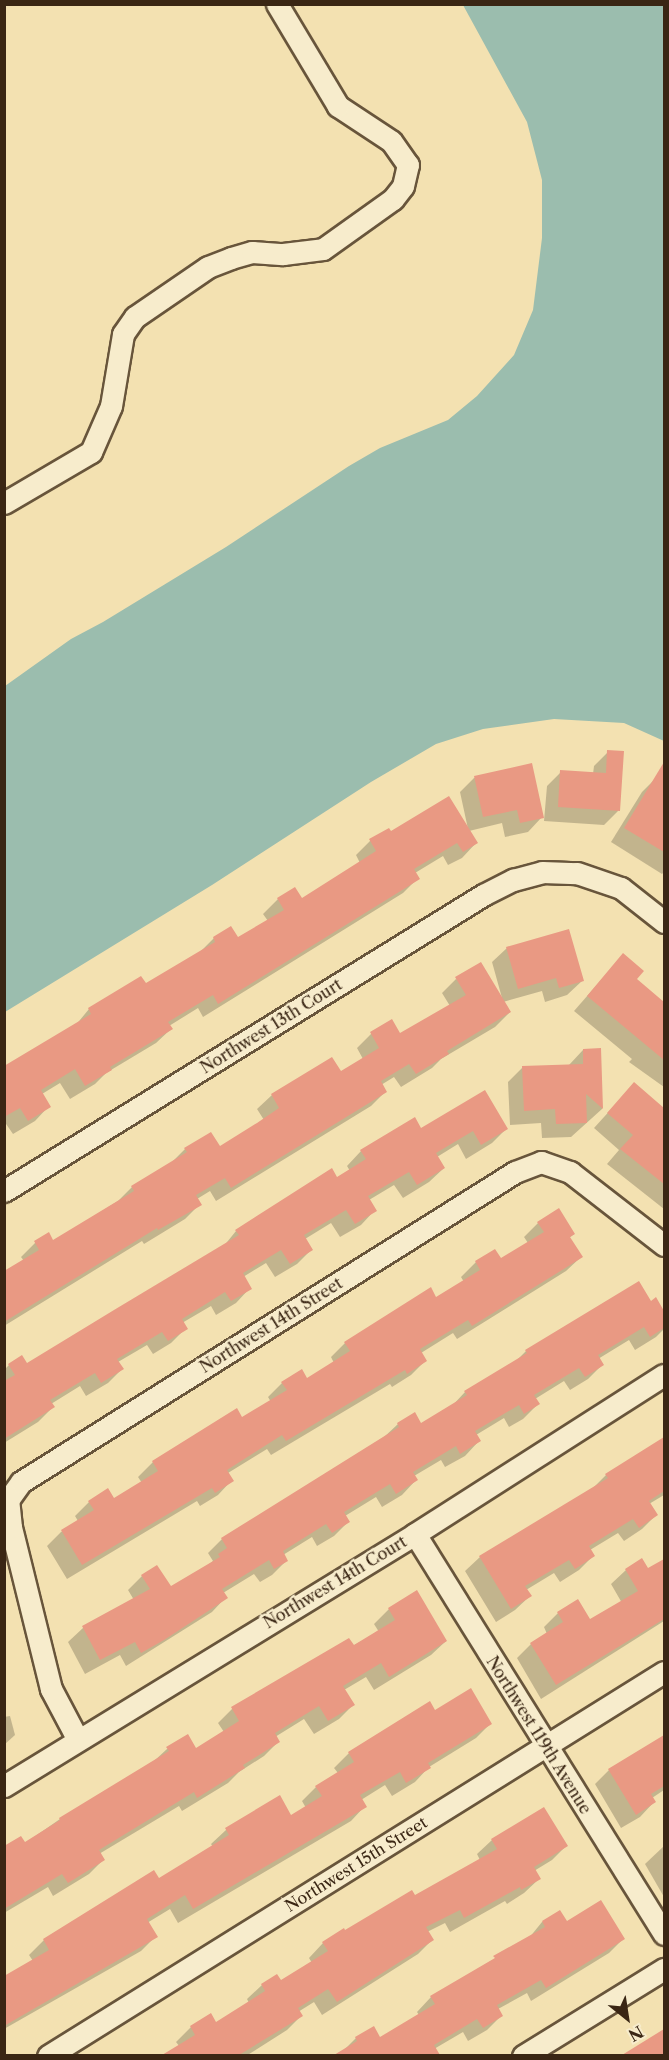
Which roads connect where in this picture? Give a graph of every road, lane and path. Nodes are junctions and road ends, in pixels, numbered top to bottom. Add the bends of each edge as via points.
1 (277, 4) edge
2 (4, 503) edge
3 (664, 922) edge
4 (4, 1191) edge
5 (664, 1245) edge
6 (664, 1375) edge
7 (414, 1534) junction
8 (664, 1672) edge
9 (78, 1740) junction
10 (545, 1746) junction
11 (4, 1786) edge
12 (664, 1934) edge
13 (664, 1969) edge
14 (48, 2055) edge
15 (523, 2055) edge

1 - 2 street via 338,106 392,141 408,165 403,186 393,199 323,249 283,254 252,252 231,258 208,267 135,317 123,334 111,406 91,452
3 - 4 street, Northwest 13th Court via 621,888 577,873 542,872 513,880
5 - 9 street, Northwest 14th Street via 570,1172 541,1162 515,1172 21,1482 8,1500 11,1527 51,1689
6 - 7 street, Northwest 14th Court
7 - 9 street, Northwest 14th Court
7 - 10 street, Northwest 119th Avenue
8 - 10 street, Northwest 15th Street
9 - 11 street, Northwest 14th Court
10 - 12 street, Northwest 119th Avenue
10 - 14 street, Northwest 15th Street
13 - 15 street

